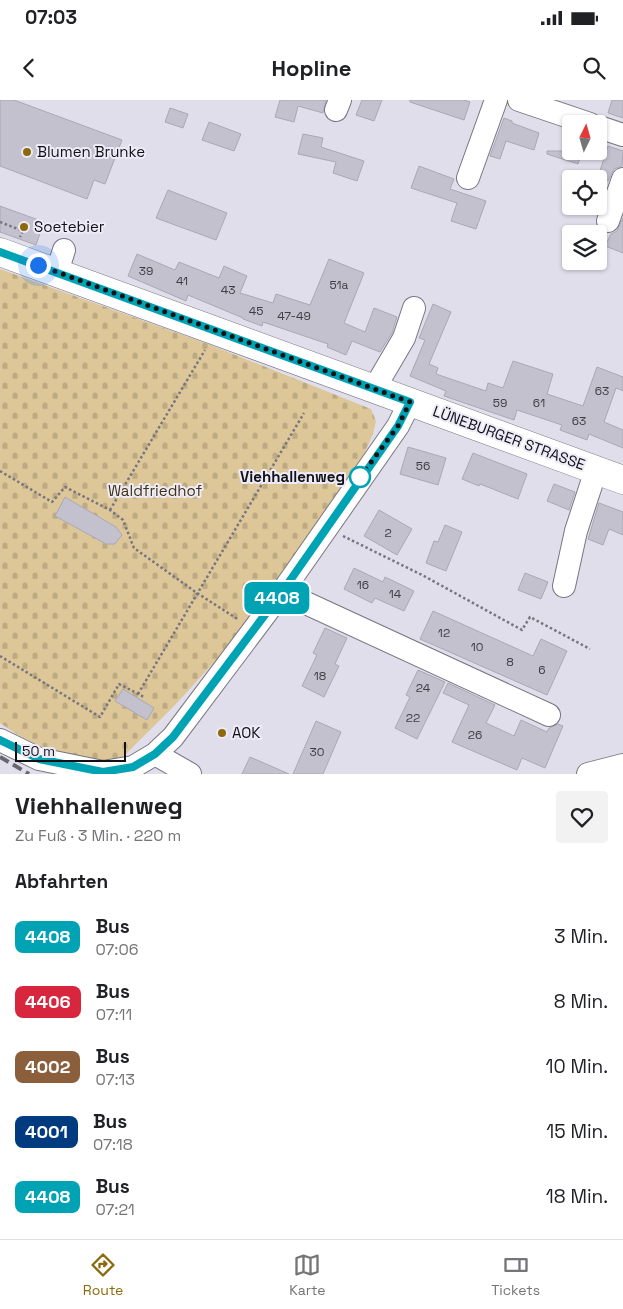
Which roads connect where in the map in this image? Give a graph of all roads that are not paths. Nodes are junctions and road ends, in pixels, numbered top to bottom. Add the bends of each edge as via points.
1 (496, 100) edge
2 (519, 100) edge
3 (563, 115) edge
4 (608, 129) edge
5 (623, 135) edge
6 (468, 178) dead end
7 (623, 179) edge
8 (608, 221) dead end
9 (10, 245) edge
10 (414, 308) dead end
11 (374, 389) junction
12 (410, 402) junction
13 (596, 470) junction
14 (623, 480) edge
15 (564, 586) dead end
16 (282, 592) junction
17 (549, 716) dead end
18 (0, 740) edge
19 (155, 754) junction
20 (623, 765) edge
21 (190, 774) edge
22 (588, 774) edge

1 - 6 street
2 - 3 street
4 - 5 street
7 - 8 street
9 - 11 main road, LÜNEBURGER STRASSE via 61,261 216,331
10 - 11 street via 404,338
11 - 12 main road, LÜNEBURGER STRASSE
12 - 13 main road, LÜNEBURGER STRASSE
12 - 16 street via 398,426
13 - 14 main road, LÜNEBURGER STRASSE
13 - 15 street via 576,531
16 - 17 street
16 - 19 street via 173,737
18 - 19 street via 39,759 103,772 133,767
19 - 21 street
20 - 22 street

